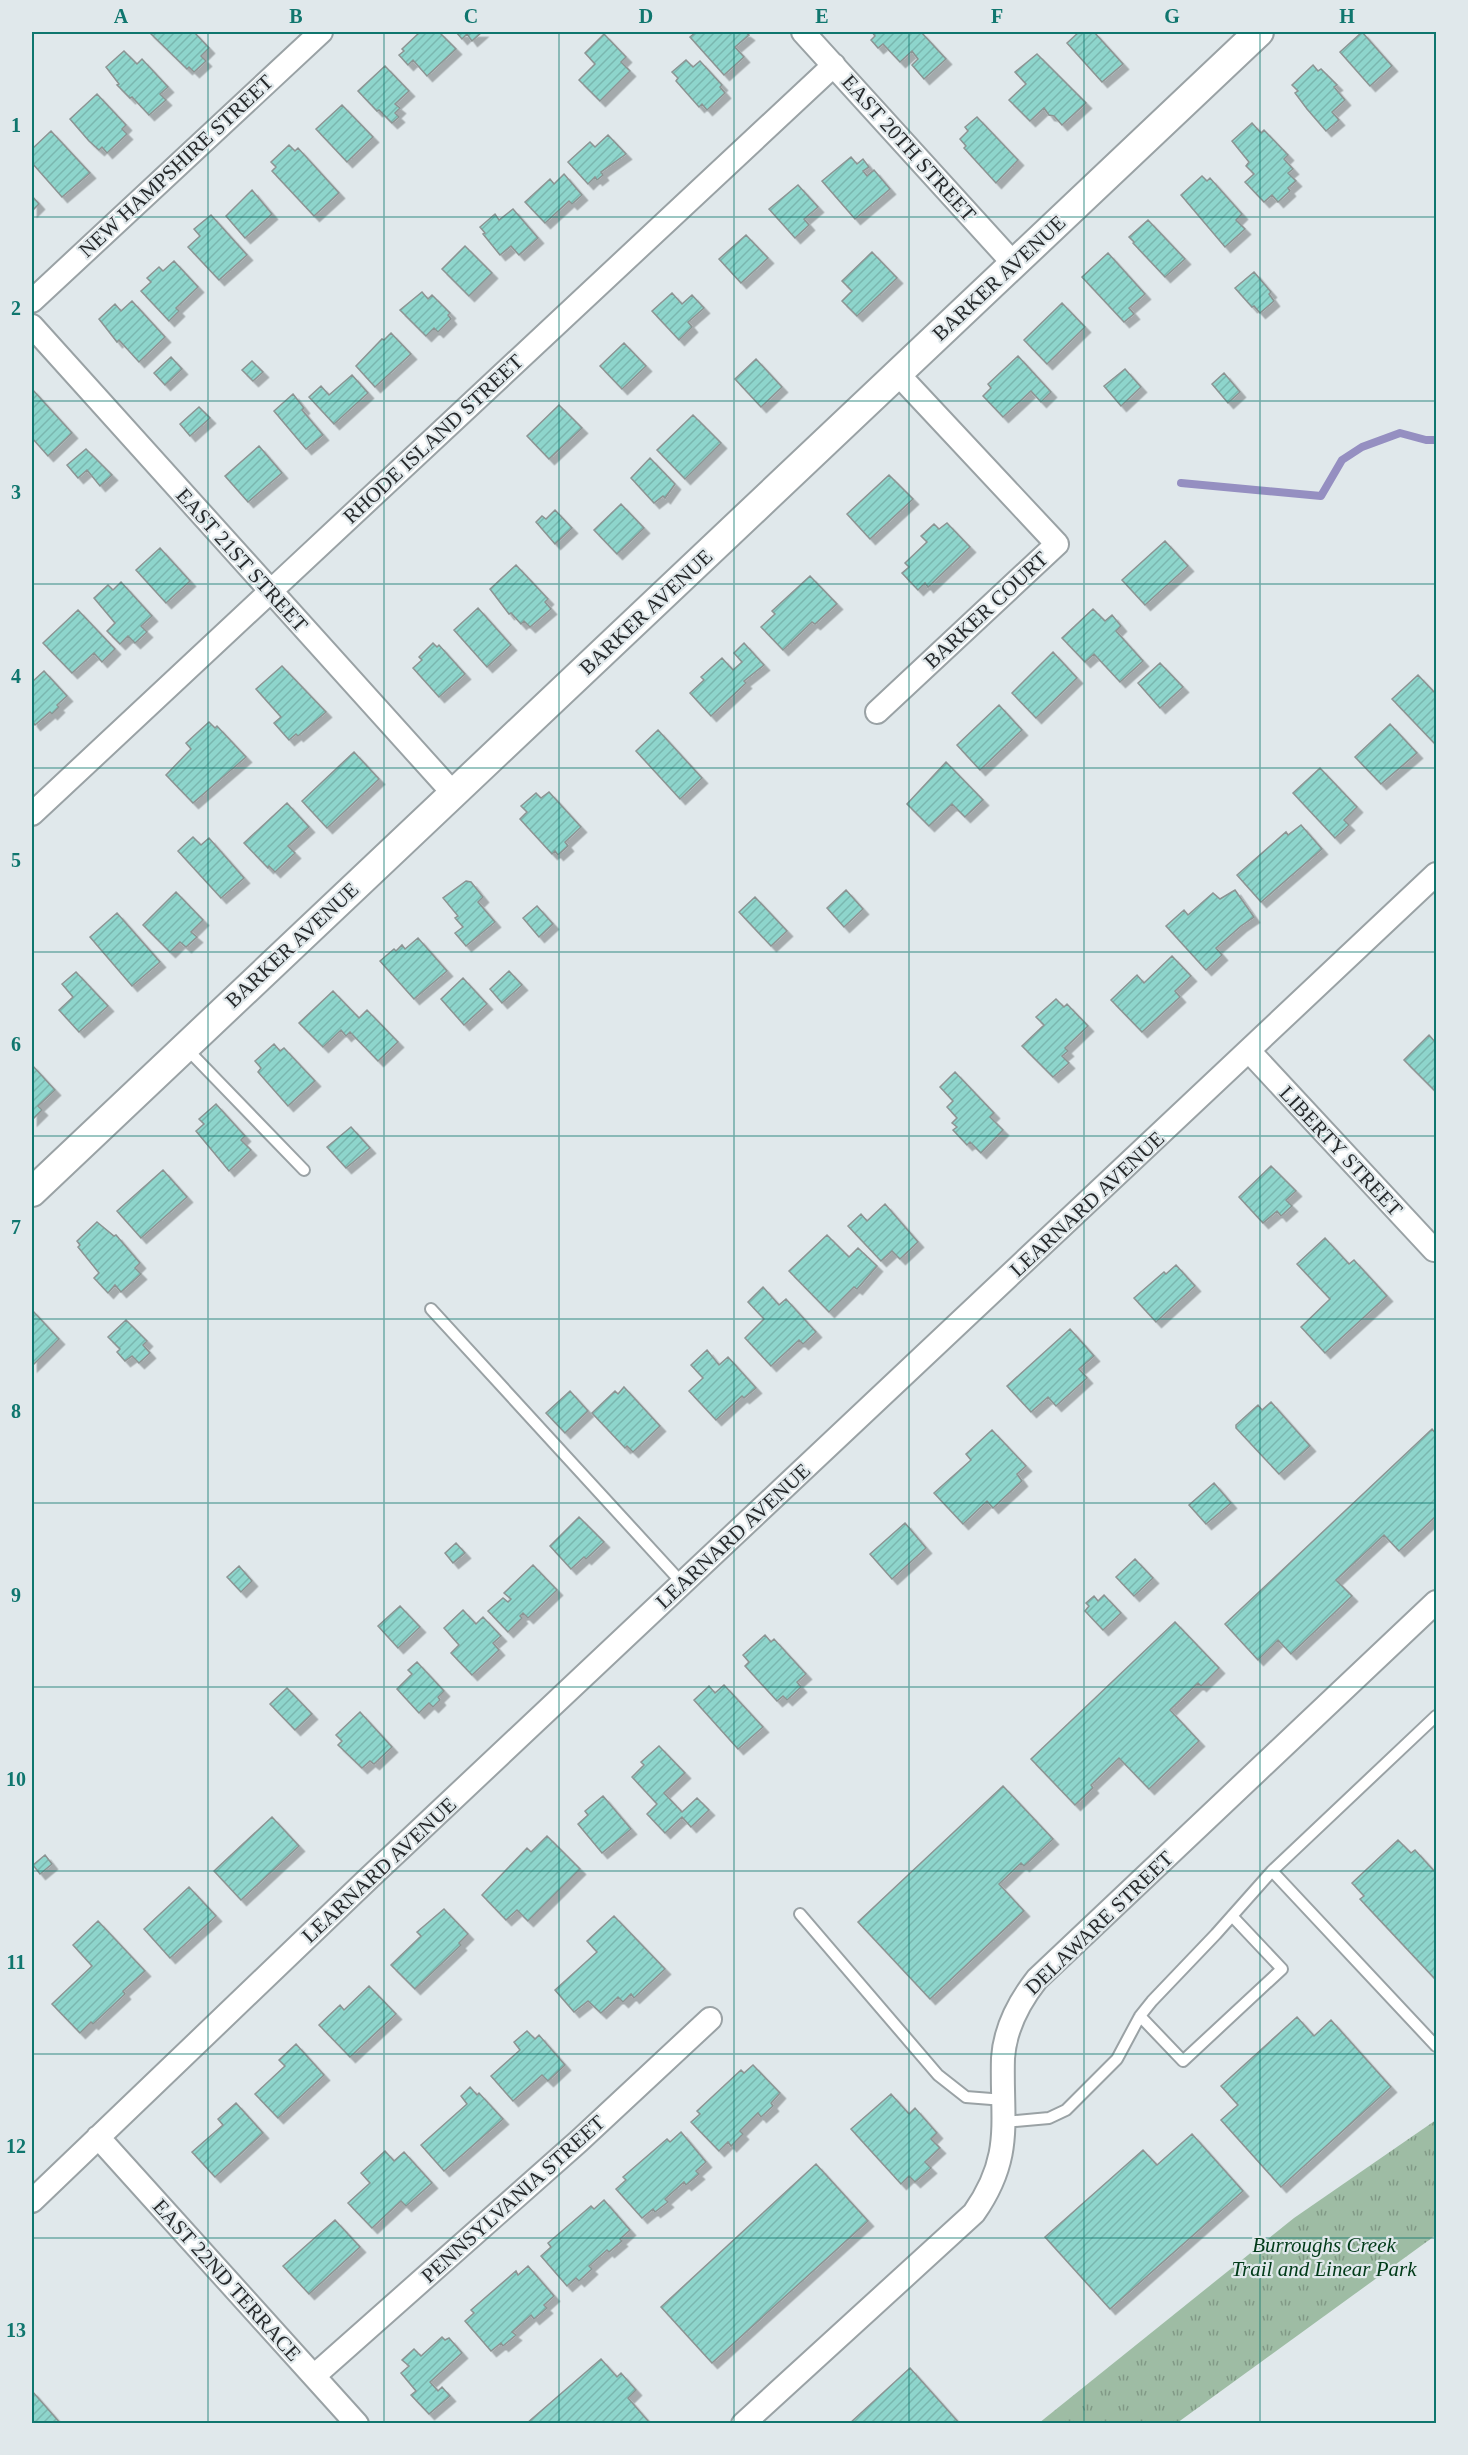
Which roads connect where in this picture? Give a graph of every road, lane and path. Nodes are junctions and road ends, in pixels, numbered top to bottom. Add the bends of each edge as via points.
1 (321, 32) edge
2 (803, 32) edge
3 (1259, 32) edge
4 (834, 65) junction
5 (1014, 264) junction
6 (32, 301) edge
7 (32, 326) edge
8 (898, 374) junction
9 (270, 591) junction
10 (877, 712) dead end
11 (453, 793) junction
12 (32, 814) edge
13 (1437, 874) edge
14 (184, 1047) junction
15 (1249, 1051) junction
16 (303, 1170) dead end
17 (32, 1192) edge
18 (1434, 1250) dead end
19 (431, 1309) dead end
20 (683, 1584) junction
21 (1437, 1602) edge
22 (1437, 1716) edge
23 (1272, 1871) junction
24 (800, 1914) dead end
25 (1232, 1916) junction
26 (1140, 2016) junction
27 (710, 2019) dead end
28 (1437, 2046) edge
29 (1004, 2111) junction
30 (98, 2138) junction
31 (32, 2201) edge
32 (314, 2376) junction
33 (357, 2424) edge
34 (743, 2424) edge

1 - 6 street, NEW HAMPSHIRE STREET
2 - 4 street, EAST 20TH STREET
3 - 5 street, BARKER AVENUE
4 - 5 street, EAST 20TH STREET
4 - 9 street, RHODE ISLAND STREET
5 - 8 street, BARKER AVENUE
7 - 9 street, EAST 21ST STREET
8 - 10 street, BARKER COURT via 1057,544
8 - 11 street, BARKER AVENUE
9 - 11 street, EAST 21ST STREET
9 - 12 street, RHODE ISLAND STREET
11 - 14 street, BARKER AVENUE
13 - 15 street, LEARNARD AVENUE
14 - 16 lane
14 - 17 street, BARKER AVENUE
15 - 18 street, LIBERTY STREET
15 - 20 street, LEARNARD AVENUE
19 - 20 lane
20 - 30 street, LEARNARD AVENUE
21 - 29 street, DELAWARE STREET via 1037,1979 1023,1996 1008,2033 1003,2057
22 - 23 lane
23 - 25 lane
23 - 28 lane
24 - 29 lane via 938,2074 966,2097
25 - 26 lane
25 - 26 lane via 1282,1970 1184,2061
26 - 29 lane via 1117,2059 1066,2110 1049,2118
27 - 32 street, PENNSYLVANIA STREET
29 - 34 street, DELAWARE STREET via 997,2172 974,2212
30 - 31 street, LEARNARD AVENUE
30 - 32 street, EAST 22ND TERRACE
32 - 33 street, EAST 22ND TERRACE

